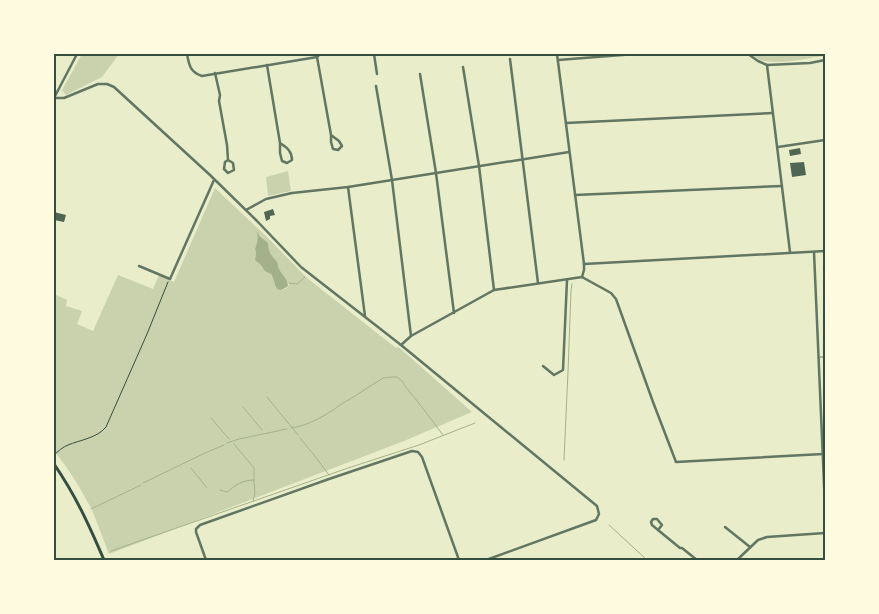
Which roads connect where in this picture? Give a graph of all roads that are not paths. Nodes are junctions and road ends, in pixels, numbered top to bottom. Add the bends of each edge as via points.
1 (77, 54) edge
2 (187, 54) edge
3 (320, 54) edge
4 (374, 54) edge
5 (556, 54) edge
6 (635, 54) edge
7 (748, 54) edge
8 (317, 57) junction
9 (510, 59) dead end
10 (558, 60) junction
11 (825, 60) edge
12 (267, 65) junction
13 (766, 65) junction
14 (463, 67) dead end
15 (215, 73) junction
16 (377, 74) dead end
17 (420, 74) dead end
18 (376, 86) dead end
19 (54, 98) edge
20 (773, 113) junction
21 (566, 123) junction
22 (331, 135) junction
23 (825, 140) edge
24 (280, 143) junction
25 (778, 147) junction
26 (569, 152) junction
27 (523, 159) junction
28 (228, 160) junction
29 (480, 166) junction
30 (436, 173) junction
31 (214, 180) junction
32 (392, 180) junction
33 (782, 186) junction
34 (348, 187) junction
35 (575, 195) junction
36 (246, 210) junction
37 (825, 251) edge
38 (790, 252) junction
39 (814, 252) junction
40 (584, 264) junction
41 (139, 266) dead end
42 (582, 277) junction
43 (567, 280) junction
44 (538, 284) junction
45 (494, 290) junction
46 (454, 313) junction
47 (365, 316) junction
48 (411, 336) junction
49 (401, 345) junction
50 (819, 357) junction
51 (825, 357) edge
52 (543, 366) dead end
53 (824, 423) edge
54 (823, 454) junction
55 (54, 464) edge
56 (825, 490) edge
57 (825, 508) edge
58 (725, 527) dead end
59 (658, 530) junction
60 (825, 534) edge
61 (750, 547) junction
62 (104, 558) edge
63 (206, 560) edge
64 (459, 560) edge
65 (486, 560) edge
66 (697, 560) edge
67 (737, 560) edge

1 - 19 street
2 - 15 street via 189,66 196,74
3 - 8 street
4 - 16 street
5 - 10 street
6 - 10 street
7 - 13 street
8 - 12 street
8 - 22 street
9 - 27 street
10 - 21 street
11 - 13 street
12 - 15 street
12 - 24 street
13 - 20 street
14 - 29 street
15 - 28 street
17 - 30 street
18 - 32 street
19 - 31 street via 64,98 98,84 114,87
20 - 21 street
20 - 25 street
21 - 26 street
22 - 22 street via 333,149 338,150 342,146 340,141
23 - 25 street
24 - 24 street via 282,161 292,160 292,154
25 - 33 street
26 - 27 street
26 - 35 street
27 - 29 street
27 - 44 street
28 - 28 street via 234,170 228,173 224,170
29 - 30 street
29 - 45 street
30 - 32 street
30 - 46 street
31 - 36 street
31 - 41 street via 170,279
32 - 34 street
32 - 48 street
33 - 35 street
33 - 38 street
34 - 36 street via 292,193 266,199
34 - 47 street
35 - 40 street
36 - 47 street via 301,266
37 - 39 street
38 - 39 street
38 - 40 street
39 - 50 street
40 - 42 street
42 - 43 street
42 - 54 street via 612,293 616,299 676,462
43 - 44 street
43 - 52 street via 563,370 554,374
44 - 45 street
45 - 46 street
46 - 48 street
47 - 49 street
48 - 49 street
49 - 65 street via 597,506 596,520
50 - 51 lane
50 - 53 street
53 - 54 street
54 - 56 street
55 - 62 main road via 84,513
56 - 57 street
58 - 61 street
59 - 59 street via 662,525 654,519 652,525
59 - 66 street
60 - 61 street via 767,538
61 - 67 street
63 - 64 street via 196,532 200,525 412,451 422,456

